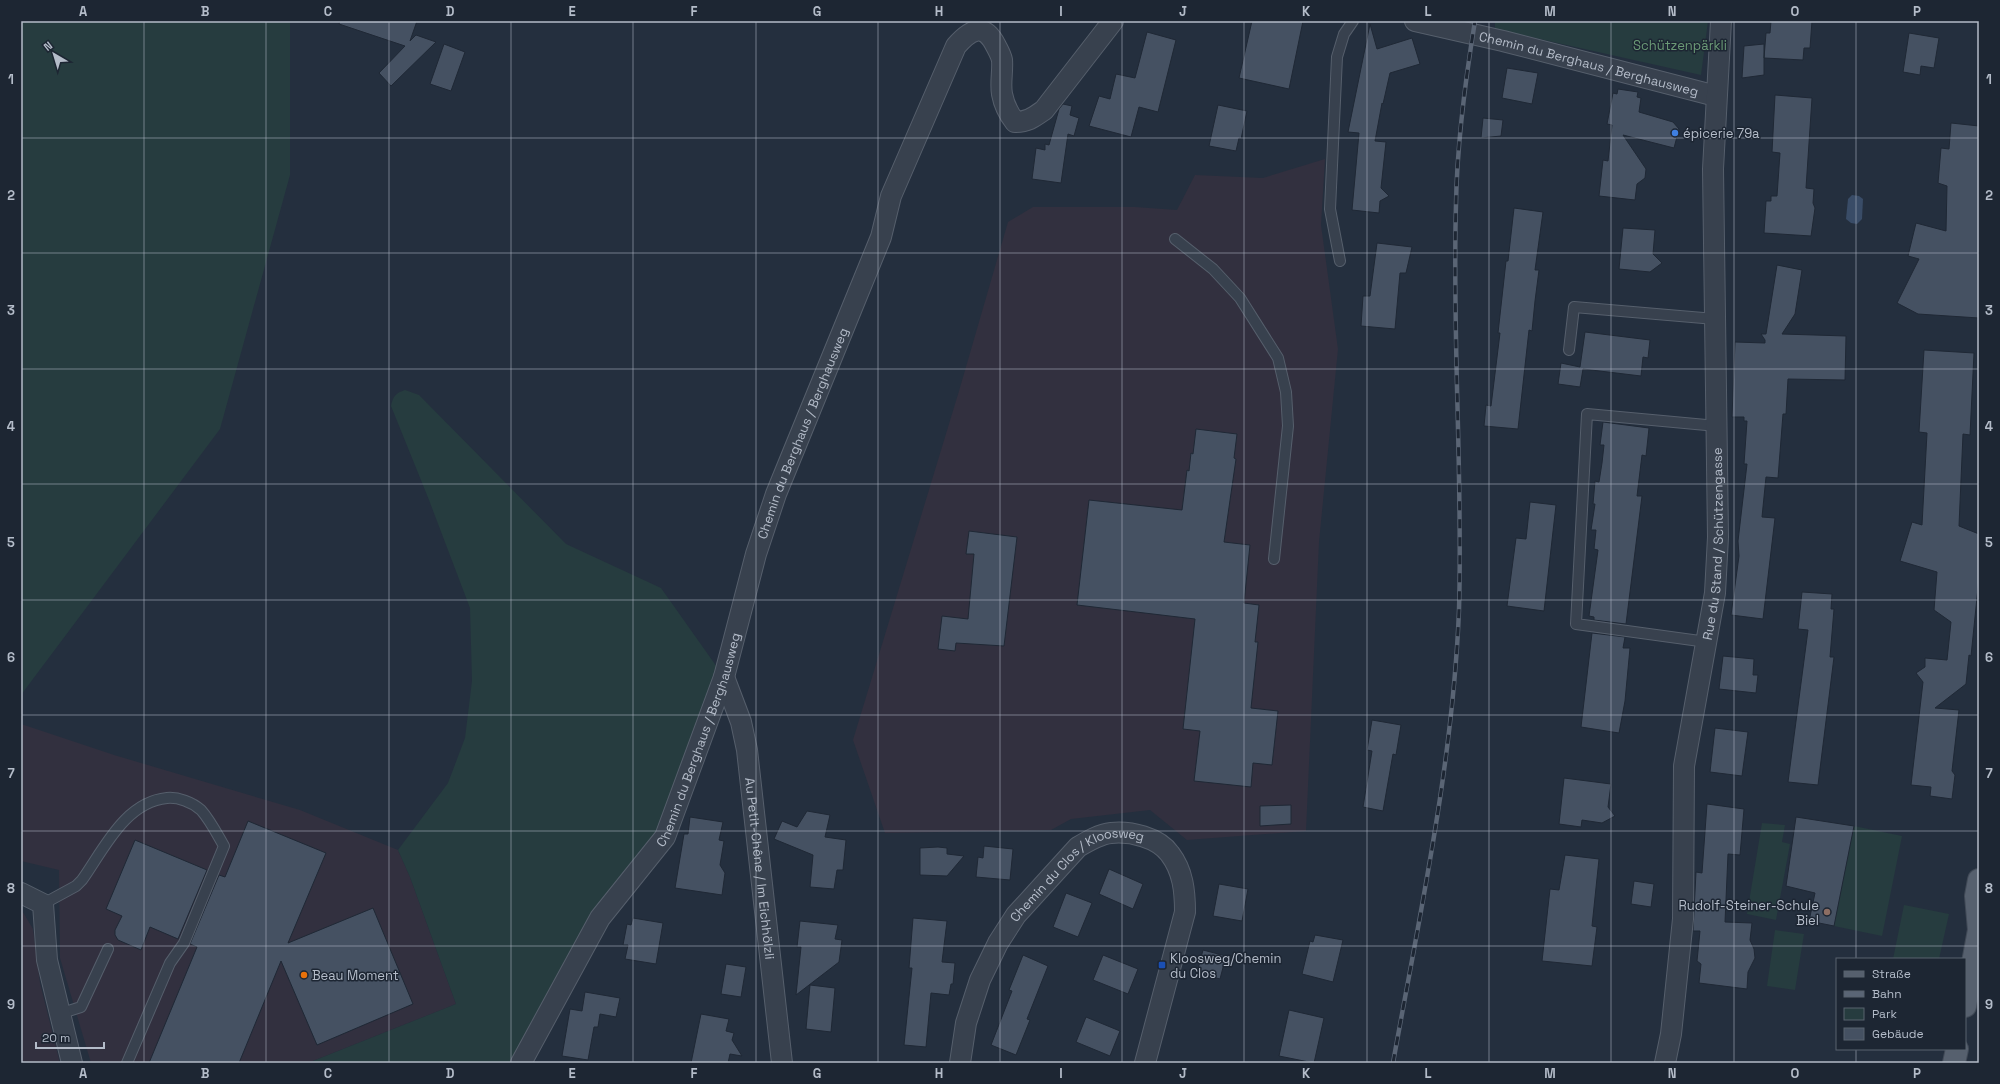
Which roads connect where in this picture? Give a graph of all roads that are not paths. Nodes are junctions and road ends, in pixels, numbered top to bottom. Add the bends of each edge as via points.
1 (1113, 21) edge
2 (1353, 21) edge
3 (1415, 21) edge
4 (1721, 21) edge
5 (1716, 96) junction
6 (1175, 239) dead end
7 (1340, 261) dead end
8 (1715, 319) junction
9 (1569, 350) dead end
10 (1717, 426) junction
11 (1274, 559) dead end
12 (1707, 642) junction
13 (724, 677) junction
14 (1979, 880) edge
15 (21, 893) edge
16 (43, 904) junction
17 (1979, 929) edge
18 (108, 949) dead end
19 (1970, 1004) edge
20 (59, 1014) junction
21 (1957, 1050) edge
22 (523, 1059) edge
23 (72, 1063) edge
24 (127, 1063) edge
25 (782, 1063) edge
26 (960, 1063) edge
27 (1145, 1063) edge
28 (1665, 1063) edge
29 (1954, 1063) edge

1 - 13 street, Chemin du Berghaus / Berghausweg via 1044,110 1031,120 1019,122 1015,122 1005,108 1002,93 1002,59 990,36 980,30 965,37 956,46 891,196 881,237 776,494 756,554
2 - 7 lane via 1344,34 1337,57 1330,209
3 - 5 street, Chemin du Berghaus / Berghausweg
4 - 5 street, Rue du Stand / Schützengasse
5 - 8 street, Rue du Stand / Schützengasse via 1713,169
6 - 11 lane via 1213,268 1240,298 1278,358 1286,392 1288,426
8 - 9 lane via 1574,307
8 - 10 street, Rue du Stand / Schützengasse
10 - 12 street, Rue du Stand / Schützengasse via 1718,537 1715,593
10 - 12 lane via 1588,414 1576,624
12 - 28 street, Rue du Stand / Schützengasse via 1684,766 1683,918 1671,1034
13 - 22 street, Chemin du Berghaus / Berghausweg via 664,837 600,918
13 - 25 street, Au Petit-Chêne / Im Eichhölzli via 741,722 747,750
14 - 17 main road via 1976,896
15 - 16 street
16 - 20 street via 47,960
16 - 24 lane via 76,886 124,820 152,801 173,798 192,804 205,815 224,846 184,943 170,963
17 - 19 main road
18 - 20 lane via 81,1007
20 - 23 street
21 - 29 main road
26 - 27 street, Chemin du Clos / Kloosweg via 966,1023 980,980 998,943 1016,915 1078,847 1110,833 1129,833 1152,840 1169,852 1185,893 1185,912

